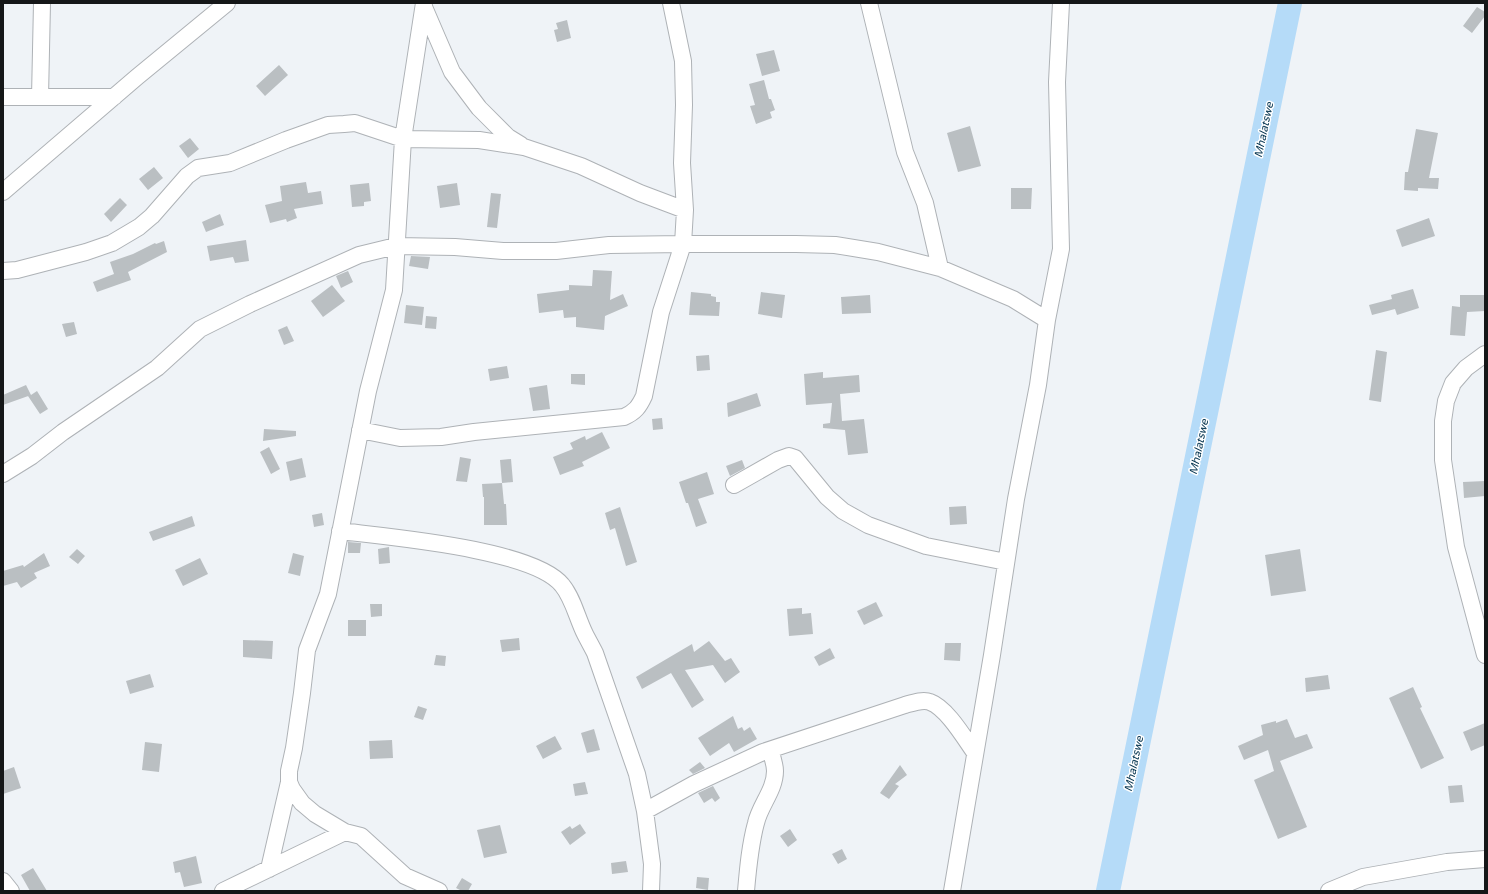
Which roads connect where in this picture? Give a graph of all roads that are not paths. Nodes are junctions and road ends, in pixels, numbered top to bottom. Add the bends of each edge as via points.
1 (42, 3) edge
2 (227, 3) edge
3 (671, 3) edge
4 (869, 3) edge
5 (1062, 3) edge
6 (424, 5) edge
7 (3, 97) edge
8 (40, 97) junction
9 (114, 97) junction
10 (403, 139) junction
11 (524, 147) junction
12 (3, 192) edge
13 (685, 210) junction
14 (683, 244) junction
15 (396, 246) junction
16 (940, 268) junction
17 (3, 271) edge
18 (1047, 320) junction
19 (1485, 354) edge
20 (360, 430) junction
21 (3, 474) edge
22 (734, 486) dead end
23 (340, 531) junction
24 (1006, 562) junction
25 (1485, 655) edge
26 (770, 750) junction
27 (975, 754) junction
28 (289, 782) junction
29 (645, 811) junction
30 (345, 832) junction
31 (1485, 859) edge
32 (269, 869) junction
33 (3, 881) edge
34 (11, 891) edge
35 (223, 891) edge
36 (439, 891) edge
37 (651, 891) edge
38 (746, 891) edge
39 (952, 891) edge
40 (1329, 891) edge

1 - 8 street
2 - 9 street
3 - 13 street via 683,61 682,163
4 - 16 street via 905,152 925,203
5 - 18 street via 1057,82 1061,249
6 - 10 street
6 - 11 street via 452,72 479,108 508,137
7 - 8 street
8 - 9 street
9 - 12 street
10 - 11 street via 479,140
10 - 15 street
10 - 17 street via 355,123 328,125 230,163 198,168 187,176 152,216 112,243 17,270
11 - 13 street via 581,166
13 - 14 street
14 - 15 street via 609,245 556,251
14 - 16 street via 835,245 878,252
14 - 20 street via 661,312 644,396 639,408 633,413 624,417 441,437 400,438
15 - 20 street via 394,290
15 - 21 street via 359,255 200,329 157,368
16 - 18 street via 1013,299
18 - 24 street
19 - 25 street via 1466,368 1453,383 1446,401 1443,460 1456,547
20 - 23 street
22 - 24 street via 789,456 795,458 832,502 868,525 926,546
23 - 28 street via 328,594 307,650 294,748 289,763
23 - 29 street via 479,550 552,575 569,596 595,653 638,774
24 - 27 street
26 - 27 street via 923,701 930,702 947,715
26 - 29 street via 694,784
26 - 38 street via 775,771 774,780 756,822
27 - 39 street
28 - 30 street via 302,803
28 - 32 street
29 - 37 street via 652,864
30 - 32 street
30 - 36 street via 361,836 405,876
31 - 40 street via 1447,862 1363,877
32 - 35 street
33 - 34 street

